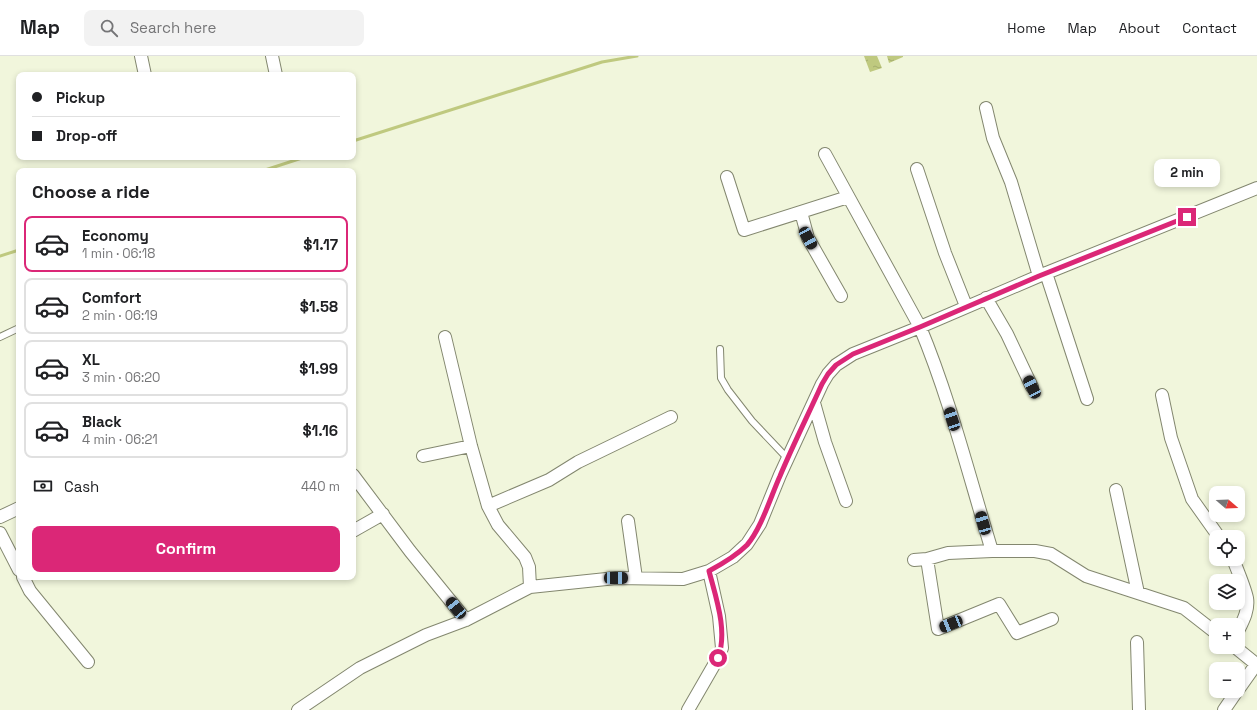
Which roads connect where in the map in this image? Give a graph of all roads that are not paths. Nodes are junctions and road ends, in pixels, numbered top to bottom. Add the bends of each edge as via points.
1 (141, 56) edge
2 (272, 56) edge
3 (144, 72) edge
4 (275, 72) edge
5 (986, 108) dead end
6 (825, 154) dead end
7 (917, 169) dead end
8 (727, 177) dead end
9 (1257, 188) edge
10 (848, 197) junction
11 (801, 212) junction
12 (1042, 274) junction
13 (841, 296) dead end
14 (986, 298) junction
15 (966, 306) junction
16 (920, 327) junction
17 (16, 329) edge
18 (0, 337) edge
19 (445, 337) dead end
20 (720, 349) dead end
21 (1032, 387) dead end
22 (1162, 395) dead end
23 (1087, 399) dead end
24 (814, 403) junction
25 (670, 416) dead end
26 (471, 446) junction
27 (423, 456) dead end
28 (788, 459) junction
29 (356, 479) edge
30 (1116, 490) dead end
31 (846, 501) dead end
32 (488, 506) junction
33 (16, 509) edge
34 (383, 514) junction
35 (0, 517) edge
36 (628, 521) dead end
37 (356, 530) edge
38 (1214, 530) edge
39 (0, 533) edge
40 (992, 550) junction
41 (927, 559) junction
42 (914, 560) dead end
43 (16, 564) edge
44 (1236, 566) edge
45 (709, 571) junction
46 (636, 578) junction
47 (24, 580) edge
48 (530, 587) junction
49 (1138, 593) junction
50 (1244, 618) edge
51 (1052, 619) dead end
52 (466, 620) junction
53 (1209, 628) edge
54 (1137, 642) dead end
55 (1244, 654) edge
56 (88, 662) dead end
57 (1256, 664) edge
58 (1245, 680) edge
59 (1232, 698) edge
60 (298, 710) edge
61 (688, 710) edge
62 (1139, 710) edge
63 (1224, 710) edge

1 - 3 street
2 - 4 street
5 - 12 street via 993,138 1011,182
6 - 10 street
7 - 15 street
8 - 11 street via 744,230
9 - 12 street
10 - 11 street
10 - 16 street
11 - 13 street via 808,238
12 - 14 street
12 - 23 street
14 - 15 street
14 - 21 street via 1007,334
15 - 16 street
16 - 24 street via 853,354 836,365 828,374
16 - 40 street via 948,405
17 - 18 lane
19 - 26 street
20 - 28 lane via 721,378 728,390 752,421
22 - 38 street via 1171,438 1192,499
24 - 28 street
24 - 31 street
25 - 32 street via 578,462 549,480
26 - 27 street
26 - 32 street
28 - 45 street via 760,524 747,544
29 - 34 street
30 - 49 street
32 - 48 street via 498,525 525,557 530,567
33 - 35 street
34 - 37 street
34 - 52 street
36 - 46 street
39 - 43 street
40 - 41 street via 948,553
40 - 49 street via 1051,554 1086,576
41 - 42 street
41 - 51 street via 938,629 999,604 1016,633
44 - 50 street via 1247,598
45 - 46 street via 684,579
45 - 61 street via 719,616 722,648
46 - 48 street
47 - 56 street via 30,591
48 - 52 street
49 - 53 street via 1184,608
52 - 60 street via 426,635 360,668
54 - 62 street
55 - 57 street
57 - 58 street
59 - 63 street

